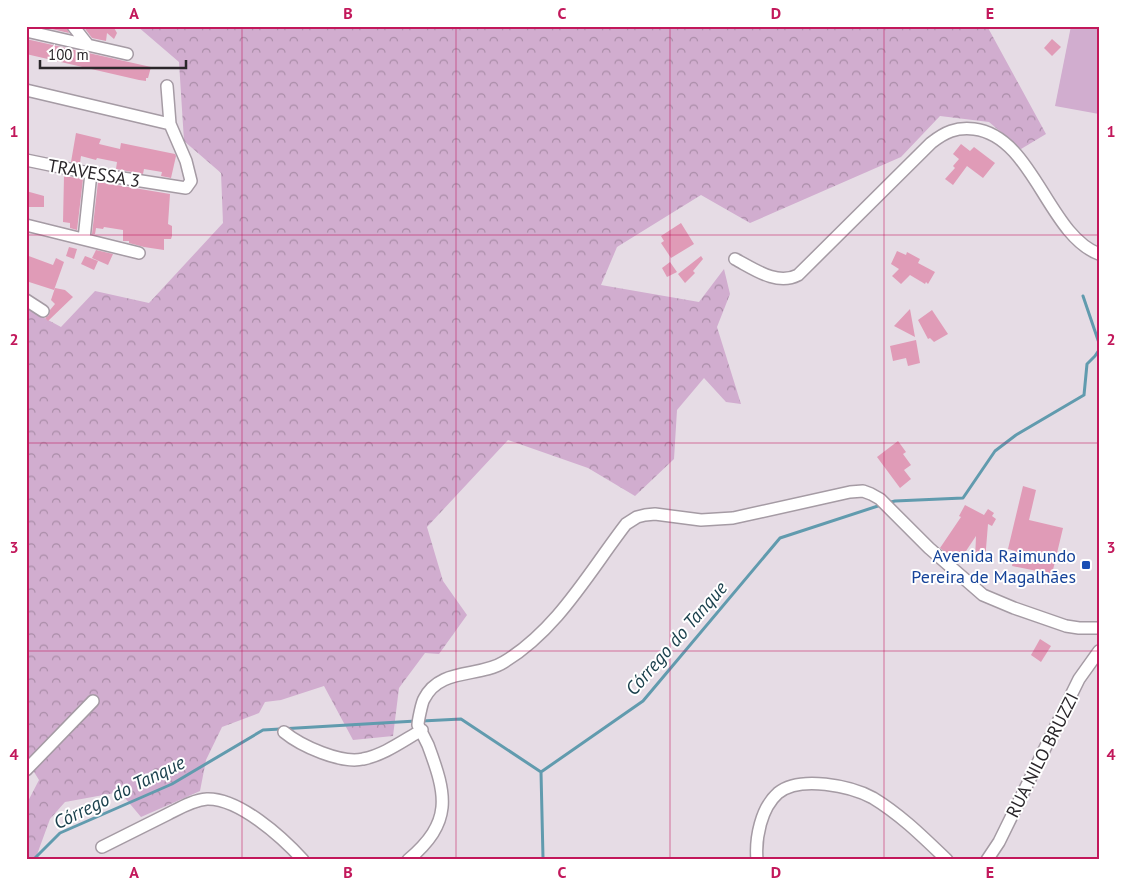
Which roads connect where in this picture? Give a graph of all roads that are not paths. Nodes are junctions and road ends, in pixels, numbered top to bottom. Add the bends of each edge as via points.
1 (73, 26) edge
2 (26, 31) edge
3 (88, 45) junction
4 (127, 54) dead end
5 (167, 86) dead end
6 (26, 90) edge
7 (170, 124) junction
8 (26, 160) edge
9 (90, 173) junction
10 (26, 225) edge
11 (84, 239) junction
12 (138, 253) dead end
13 (1099, 254) edge
14 (735, 259) dead end
15 (26, 300) edge
16 (43, 311) dead end
17 (1099, 628) edge
18 (1099, 651) edge
19 (93, 701) dead end
20 (420, 727) junction
21 (284, 732) dead end
22 (26, 770) edge
23 (102, 848) dead end
24 (303, 860) edge
25 (408, 860) edge
26 (757, 860) edge
27 (946, 860) edge
28 (987, 860) edge

1 - 3 street
2 - 3 street
3 - 4 street
5 - 7 street
6 - 7 street
7 - 9 street, TRAVESSA 3 via 186,161 190,181 186,188
8 - 9 street, TRAVESSA 3
9 - 11 street
10 - 11 street
11 - 12 street
13 - 14 street via 1082,244 1066,226 1008,146 982,130 965,128 943,134 931,143 798,275 790,279 768,276
15 - 16 street
17 - 20 street via 1066,626 983,595 871,494 856,492 733,518 702,520 655,514 636,517 626,524 571,600 526,646 502,663 445,678 432,689 424,699
18 - 28 street, RUA NILO BRUZZI via 1079,679 999,842
19 - 22 street
20 - 21 street via 388,749 361,760 322,753
20 - 25 street via 440,784 442,814 430,839
23 - 24 street via 186,805 207,799 242,811 276,834
26 - 27 street via 759,827 768,804 779,792 793,786 812,784 852,788 872,797 896,812

